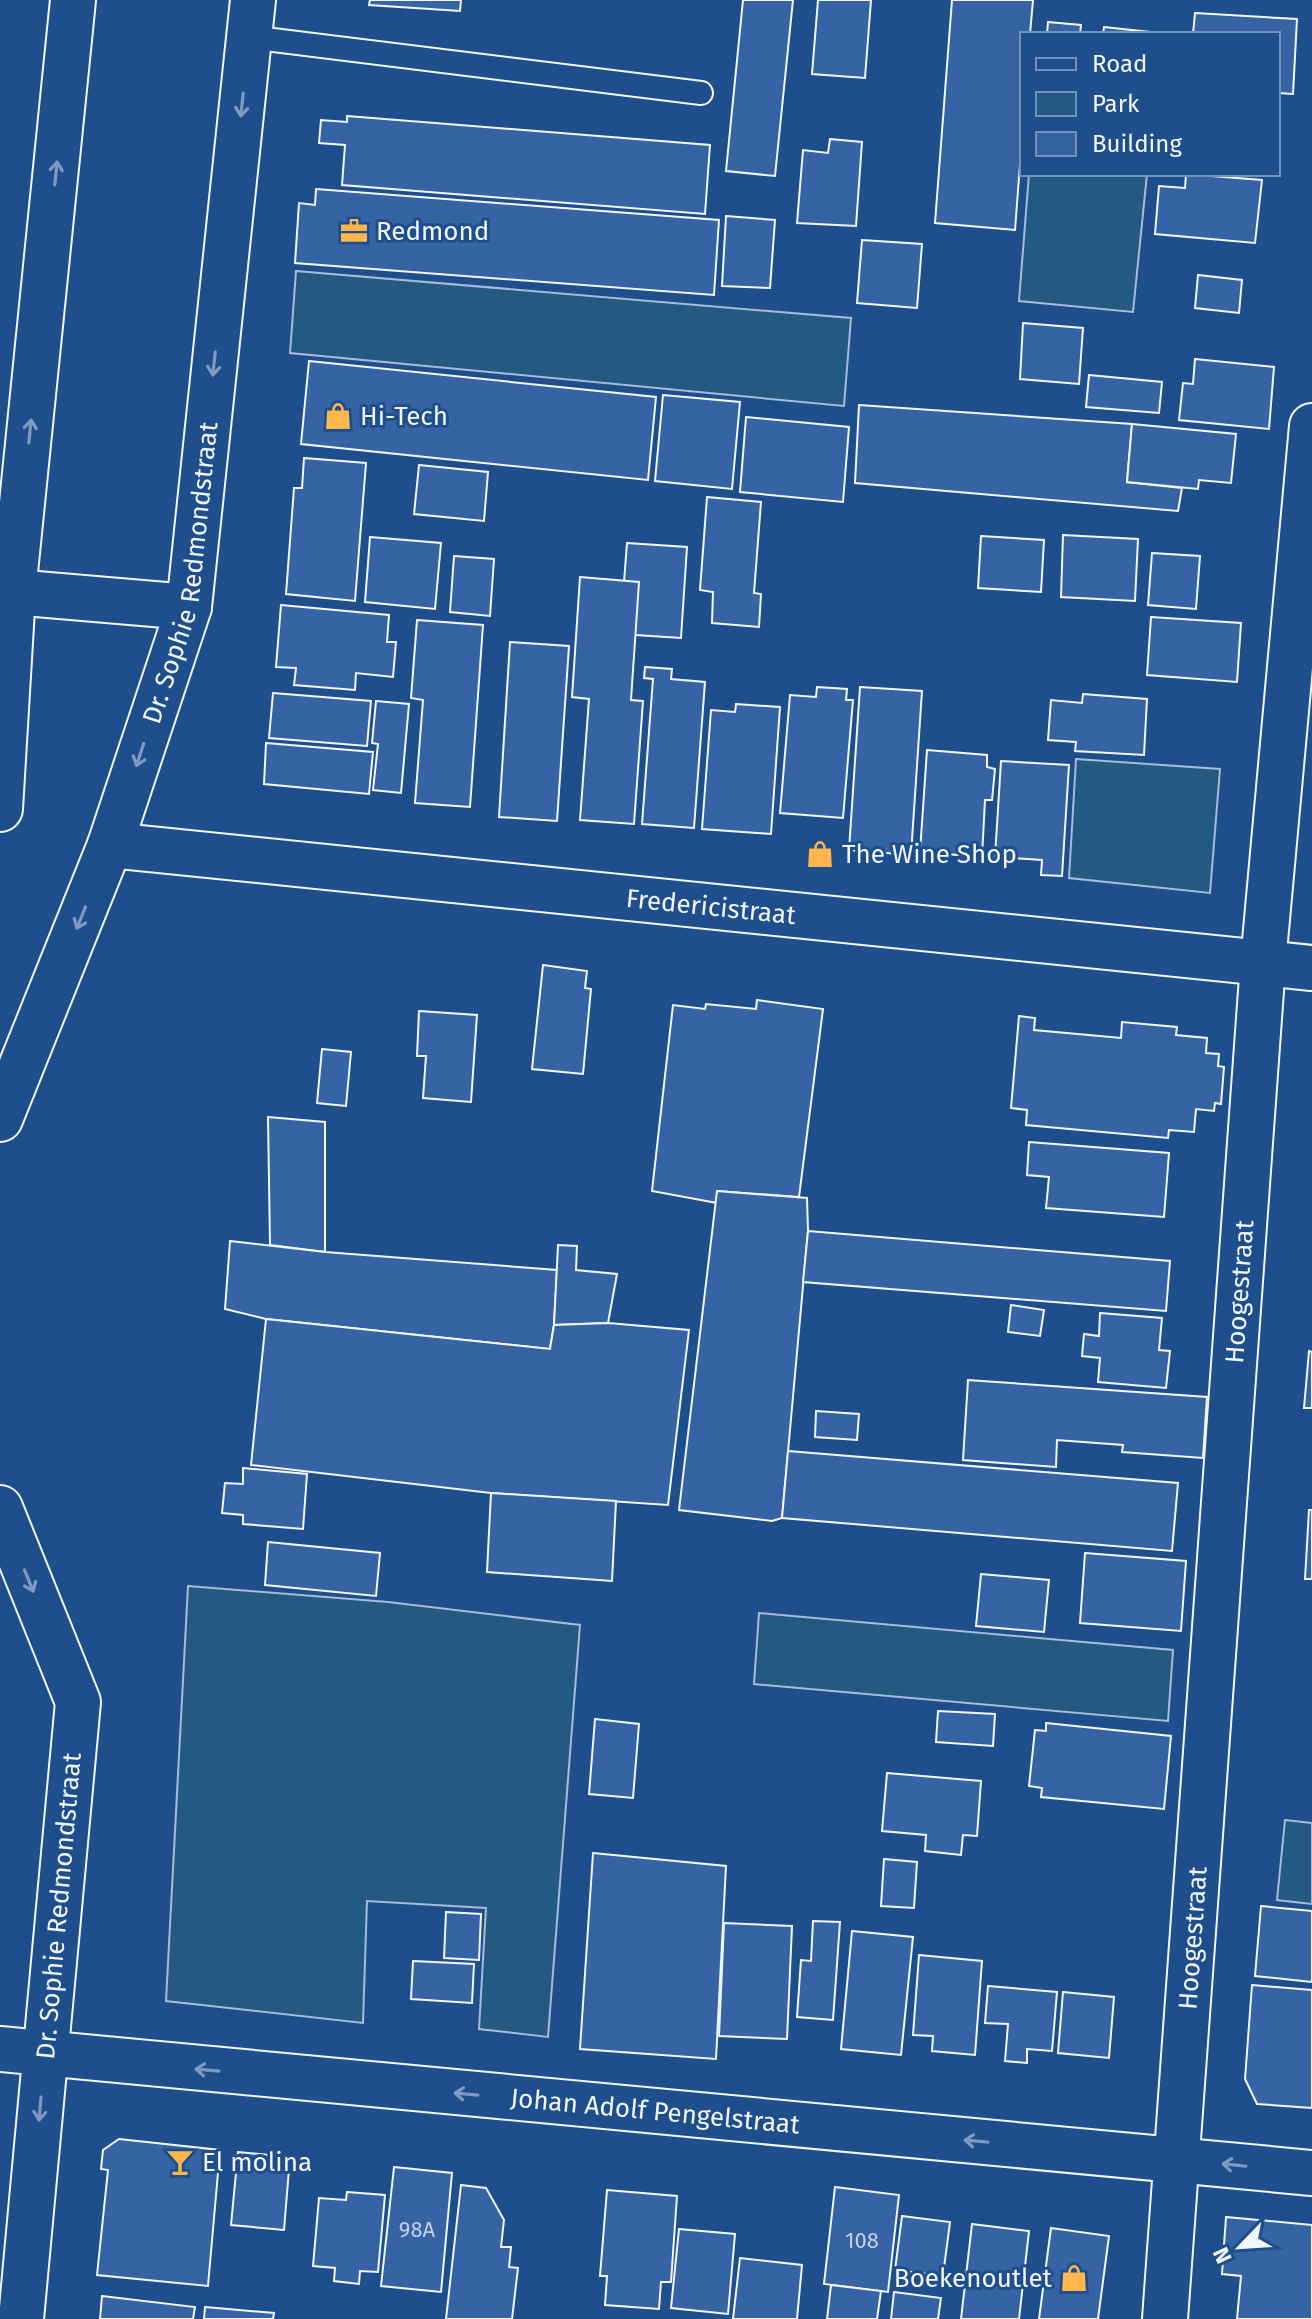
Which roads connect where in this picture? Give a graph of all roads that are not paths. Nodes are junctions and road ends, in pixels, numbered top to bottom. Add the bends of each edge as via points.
1 (73, 0) edge
2 (251, 18) edge
3 (701, 93) dead end
4 (1312, 426) edge
5 (12, 495) edge
6 (6, 592) edge
7 (189, 607) junction
8 (0, 809) edge
9 (110, 845) junction
10 (1263, 963) junction
11 (1312, 968) edge
12 (9, 1069) edge
13 (0, 1119) edge
14 (0, 1508) edge
15 (0, 2049) edge
16 (44, 2055) junction
17 (1178, 2159) junction
18 (1312, 2173) edge
19 (21, 2319) edge
20 (1165, 2319) edge

5 -> 1 street
2 - 3 lane
2 -> 7 street, Dr. Sophie Redmondstraat
4 - 10 street, Hoogestraat
5 - 6 street
6 - 7 street
6 - 8 street
7 -> 9 street, Dr. Sophie Redmondstraat
9 - 10 street, Fredericistraat
9 -> 12 street, Dr. Sophie Redmondstraat
10 - 11 street, Fredericistraat
10 - 17 street, Hoogestraat
12 - 13 street, Dr. Sophie Redmondstraat
14 -> 16 street, Dr. Sophie Redmondstraat via 78,1702
15 - 16 street, Johan Adolf Pengelstraat
17 -> 16 street, Johan Adolf Pengelstraat
16 -> 19 street, Dr. Sophie Redmondstraat
18 -> 17 street, Johan Adolf Pengelstraat
17 - 20 street, Hoogestraat

